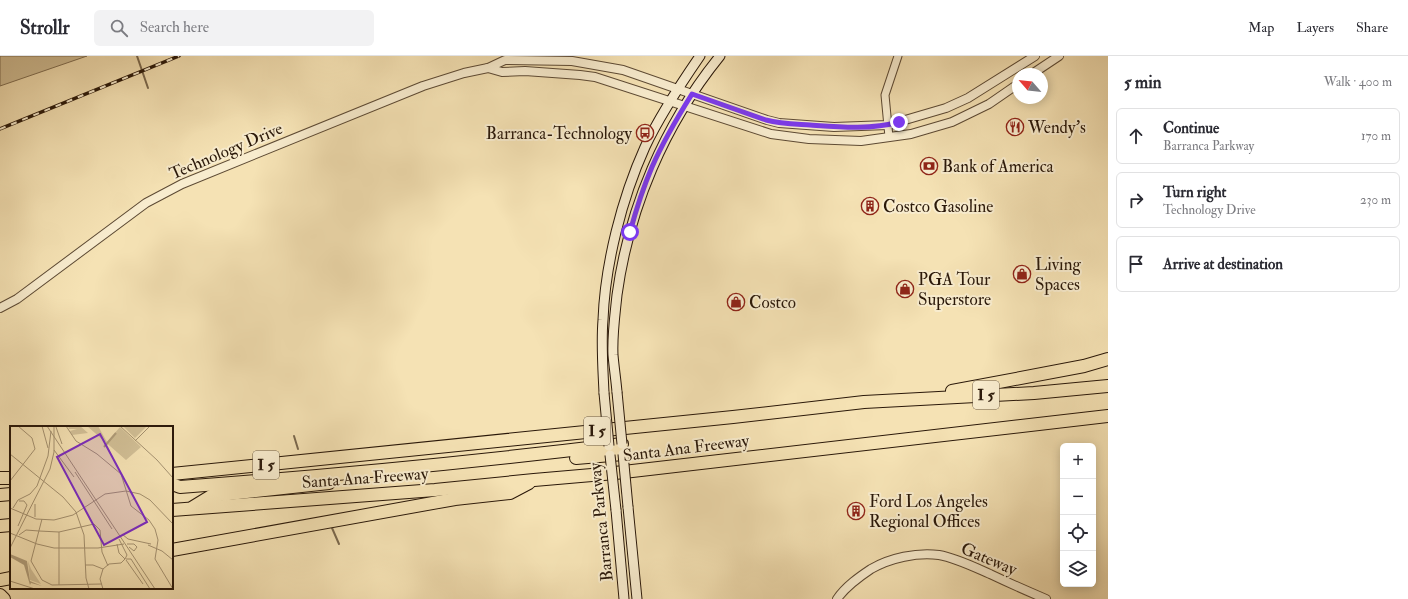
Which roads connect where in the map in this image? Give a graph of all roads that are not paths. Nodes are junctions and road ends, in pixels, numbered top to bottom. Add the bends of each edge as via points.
1 (700, 56) edge
2 (720, 56) edge
3 (898, 56) edge
4 (1035, 56) edge
5 (1059, 56) edge
6 (488, 68) junction
7 (1041, 68) edge
8 (1012, 88) edge
9 (678, 89) junction
10 (692, 94) junction
11 (670, 101) junction
12 (685, 106) junction
13 (888, 125) junction
14 (889, 137) junction
15 (0, 308) edge
16 (1108, 359) edge
17 (1108, 382) edge
18 (1108, 386) edge
19 (1032, 393) junction
20 (864, 402) junction
21 (1108, 416) edge
22 (622, 449) junction
23 (610, 451) junction
24 (505, 461) junction
25 (174, 473) edge
26 (534, 480) junction
27 (173, 484) edge
28 (10, 494) edge
29 (0, 495) edge
30 (192, 508) junction
31 (173, 510) edge
32 (10, 525) edge
33 (0, 526) edge
34 (173, 550) edge
35 (10, 578) edge
36 (0, 580) edge
37 (0, 595) edge
38 (4, 599) edge
39 (624, 599) edge
40 (637, 599) edge
41 (837, 599) edge
42 (1046, 599) edge

1 - 9 main road, Barranca Parkway
2 - 10 main road, Barranca Parkway
3 - 13 street via 885,91
4 - 13 street, Technology Drive via 968,98 946,108
5 - 7 street
6 - 9 street, Technology Drive via 505,60 572,61 623,70
6 - 11 street, Technology Drive via 502,72 525,70 595,77
6 - 15 street, Technology Drive via 423,86 182,184 146,203 17,299
8 - 14 street, Technology Drive via 988,104 952,122 911,134
9 - 10 street, Technology Drive
9 - 11 main road, Barranca Parkway
10 - 12 main road, Barranca Parkway
10 - 13 street, Technology Drive via 779,123 834,127
11 - 12 street, Technology Drive
11 - 23 main road, Barranca Parkway, bridge via 645,147 635,172 617,227 609,267 602,319 604,393
12 - 14 street, Technology Drive via 771,134 809,139 861,141
12 - 22 main road, Barranca Parkway, bridge via 652,167 640,199 621,268 614,317 613,355
13 - 14 street
16 - 20 highway via 1084,366 953,391
17 - 19 highway
18 - 19 highway, Santa Ana Freeway / I 5
19 - 20 highway, Santa Ana Freeway / I 5
20 - 25 highway, Santa Ana Freeway / I 5
21 - 26 highway, Santa Ana Freeway / I 5 via 615,473
22 - 23 highway
22 - 40 main road, Barranca Parkway, bridge
23 - 24 highway
23 - 39 main road, Barranca Parkway, bridge
24 - 27 highway via 180,487
24 - 30 highway via 211,496
26 - 30 highway, Santa Ana Freeway / I 5
26 - 34 highway via 510,493 455,499
28 - 29 highway
30 - 31 highway, Santa Ana Freeway / I 5
32 - 33 highway
35 - 36 highway
37 - 38 highway
41 - 42 street, Gateway via 856,579 877,566 895,559 926,554 946,557 974,567

